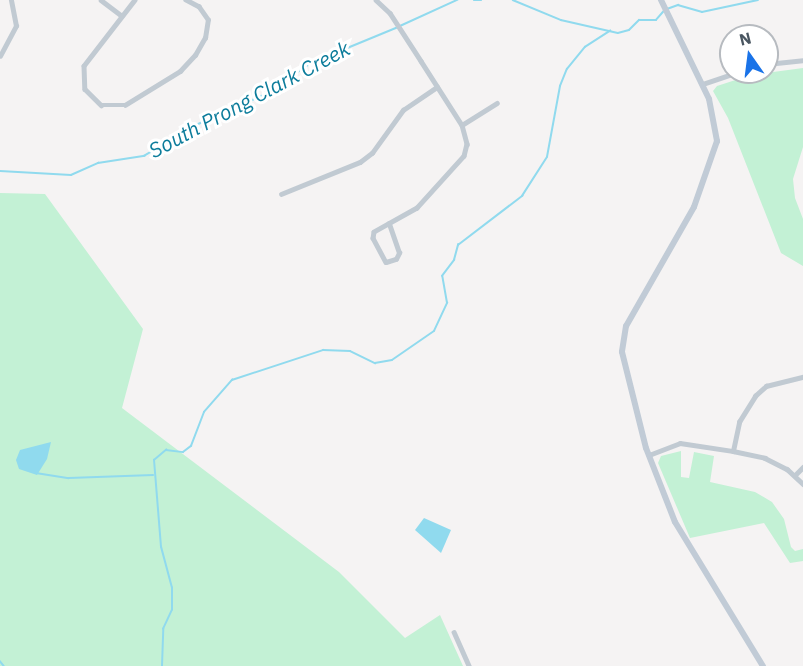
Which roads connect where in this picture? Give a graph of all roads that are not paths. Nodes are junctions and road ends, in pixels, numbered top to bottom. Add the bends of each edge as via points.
1 (10, 0) edge
2 (100, 0) edge
3 (135, 0) edge
4 (186, 0) edge
5 (376, 0) edge
6 (661, 0) edge
7 (122, 16) junction
8 (0, 56) edge
9 (803, 60) edge
10 (779, 63) edge
11 (719, 79) edge
12 (703, 84) junction
13 (437, 87) junction
14 (497, 103) dead end
15 (462, 125) junction
16 (281, 194) dead end
17 (389, 224) junction
18 (803, 377) edge
19 (733, 451) junction
20 (649, 455) junction
21 (803, 468) edge
22 (795, 475) junction
23 (803, 484) edge
24 (454, 632) dead end
25 (469, 666) edge
26 (763, 666) edge

1 - 8 street via 16,26
2 - 7 street
3 - 7 street
4 - 7 street via 199,6 207,20 205,38 195,55 180,71 125,105 108,107 90,98 82,78 84,66
5 - 13 street via 395,20
6 - 12 main road
9 - 10 street
11 - 12 street
12 - 20 main road via 717,126 712,158 694,207 622,337 628,381
13 - 15 street
13 - 16 street via 403,110 368,156
14 - 15 street
15 - 17 street via 467,144 464,156 417,208
17 - 17 street via 377,230 373,238 386,262 396,259 399,253
18 - 19 street via 766,386 755,396 739,422
19 - 20 street via 680,443
19 - 22 street via 765,458
20 - 26 main road via 681,535
21 - 22 street
22 - 23 street
24 - 25 street

